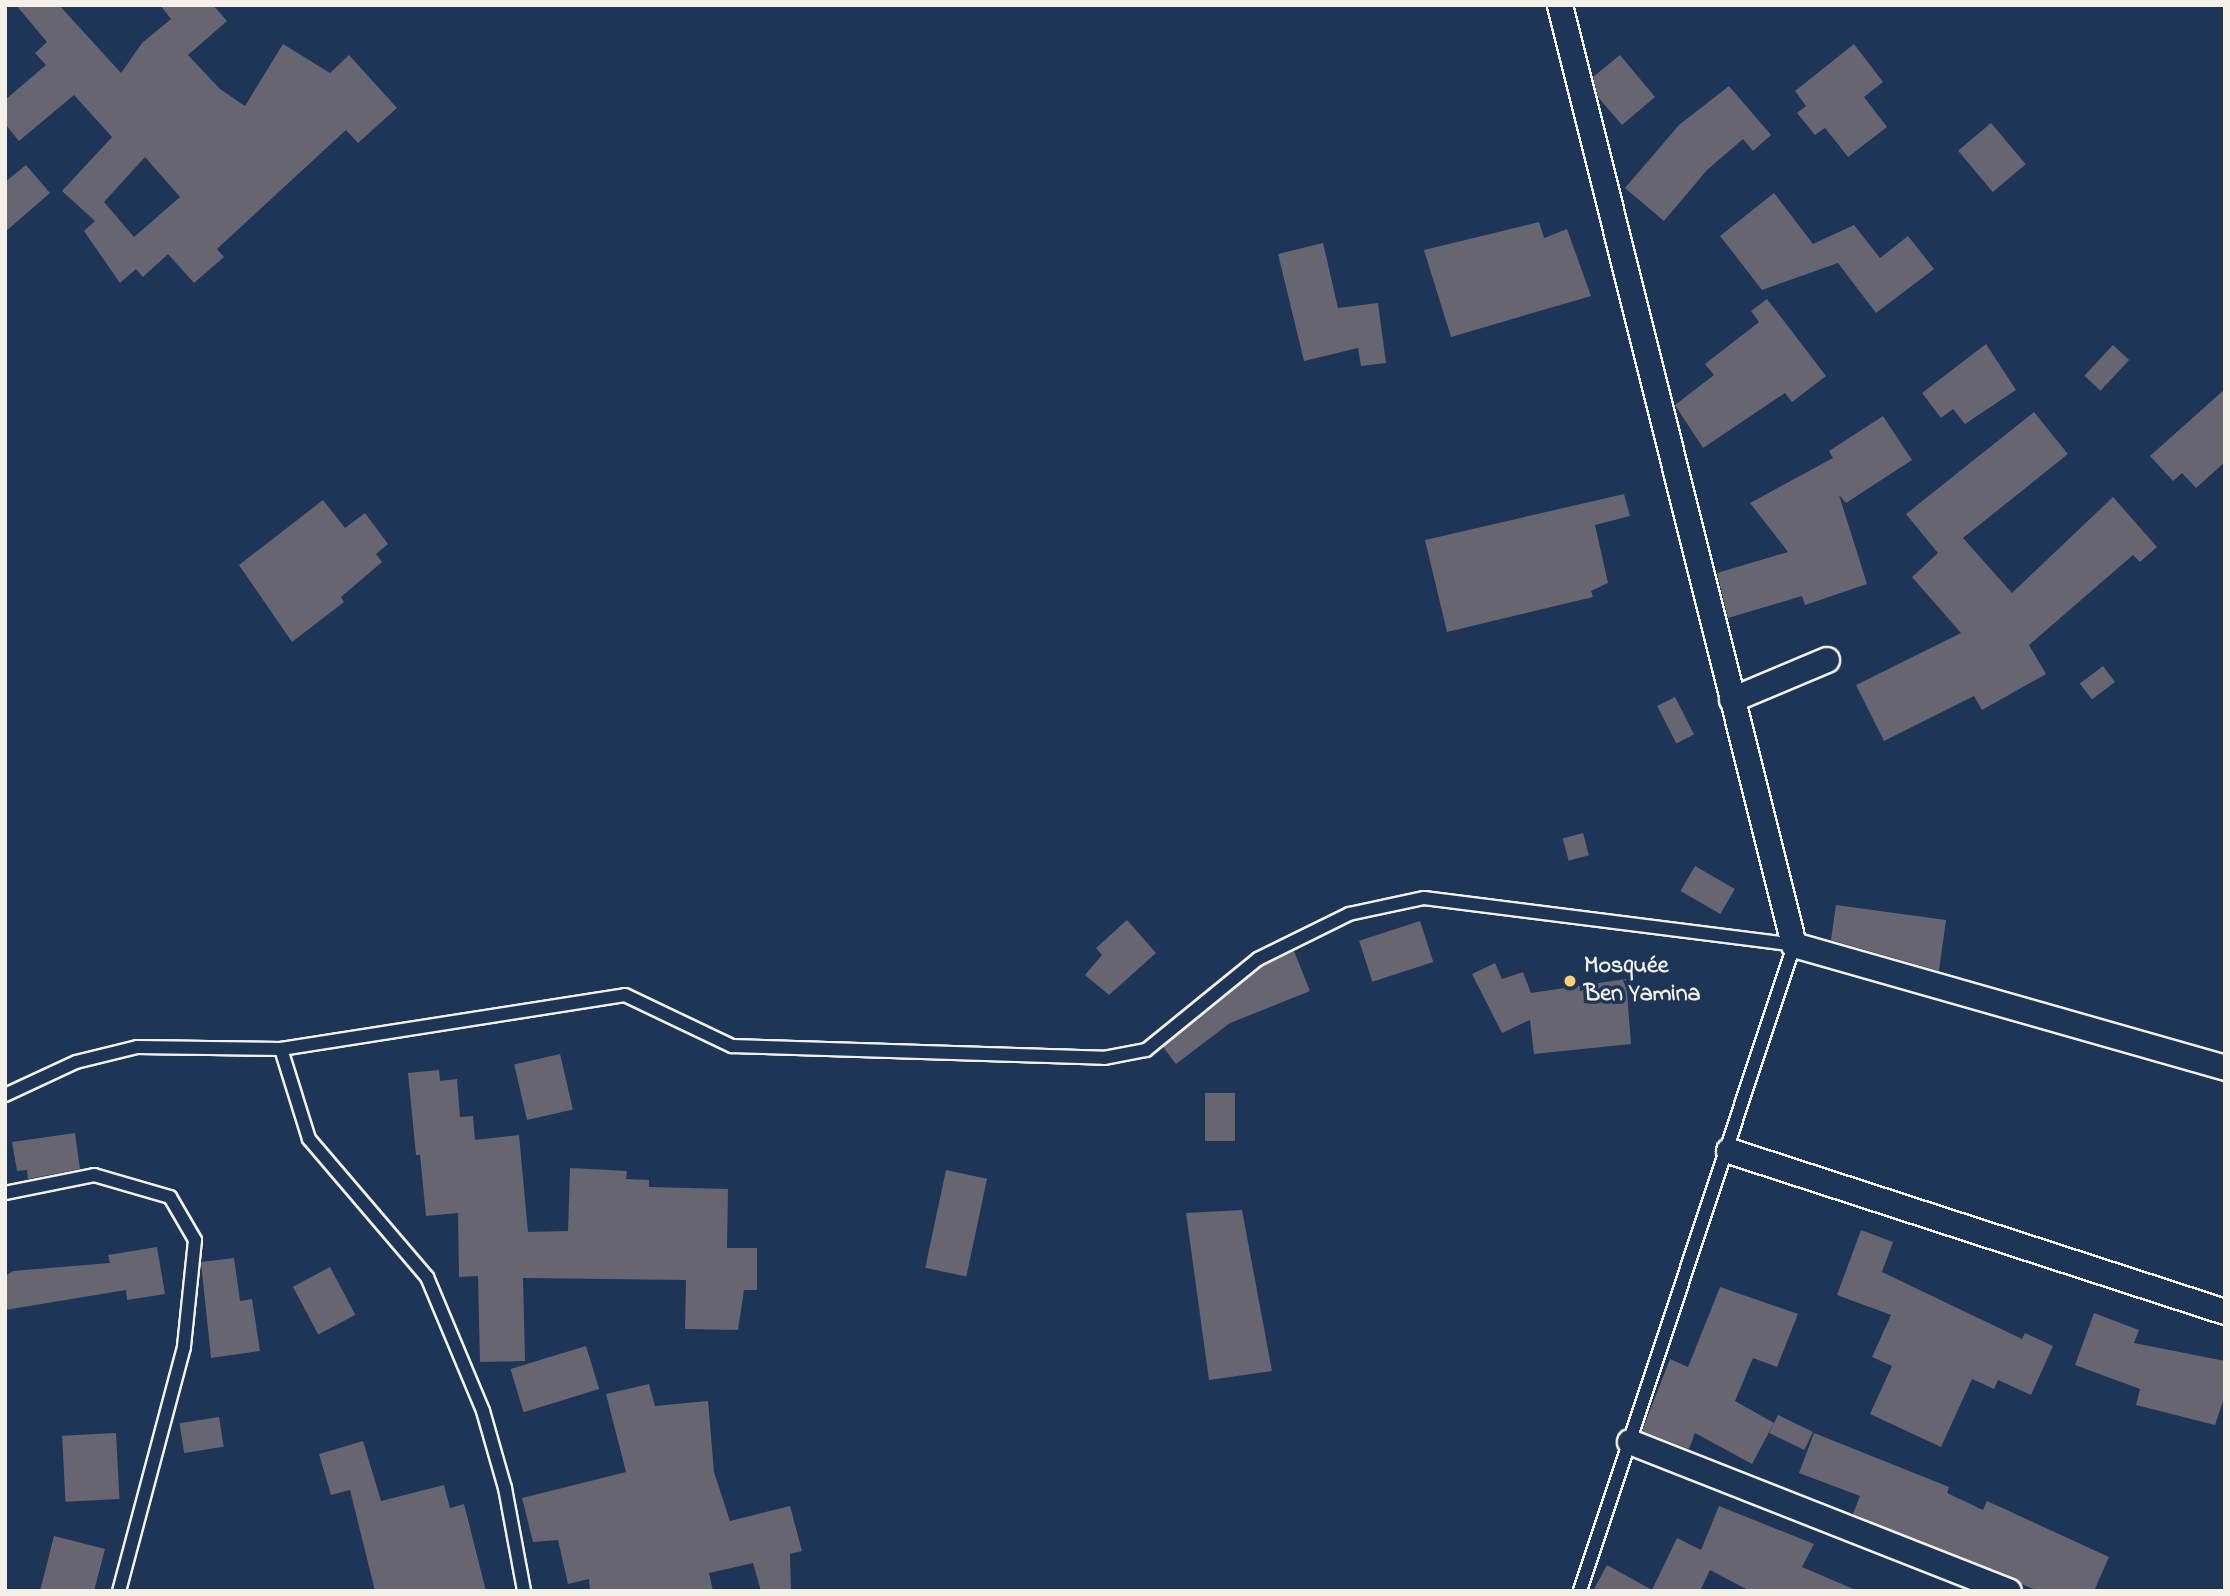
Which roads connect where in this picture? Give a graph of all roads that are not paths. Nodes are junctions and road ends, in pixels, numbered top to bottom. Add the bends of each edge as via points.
1 (1560, 5) edge
2 (1827, 660) dead end
3 (1732, 700) junction
4 (1794, 945) junction
5 (281, 1049) junction
6 (2225, 1068) edge
7 (5, 1095) edge
8 (1729, 1151) junction
9 (5, 1193) edge
10 (2225, 1312) edge
11 (1630, 1442) junction
12 (119, 1591) edge
13 (524, 1591) edge
14 (1580, 1591) edge
15 (2009, 1591) edge

1 - 3 street
2 - 3 street
3 - 4 street
4 - 5 lane via 1424,898 1349,914 1258,959 1146,1049 1104,1059 732,1046 625,995
4 - 6 street
4 - 8 lane
5 - 7 lane via 138,1047 76,1062
5 - 13 lane via 309,1139 427,1277 483,1411 505,1488
8 - 10 street
8 - 11 lane
9 - 12 lane via 94,1175 170,1197 195,1240 184,1347
11 - 14 lane
11 - 15 street

